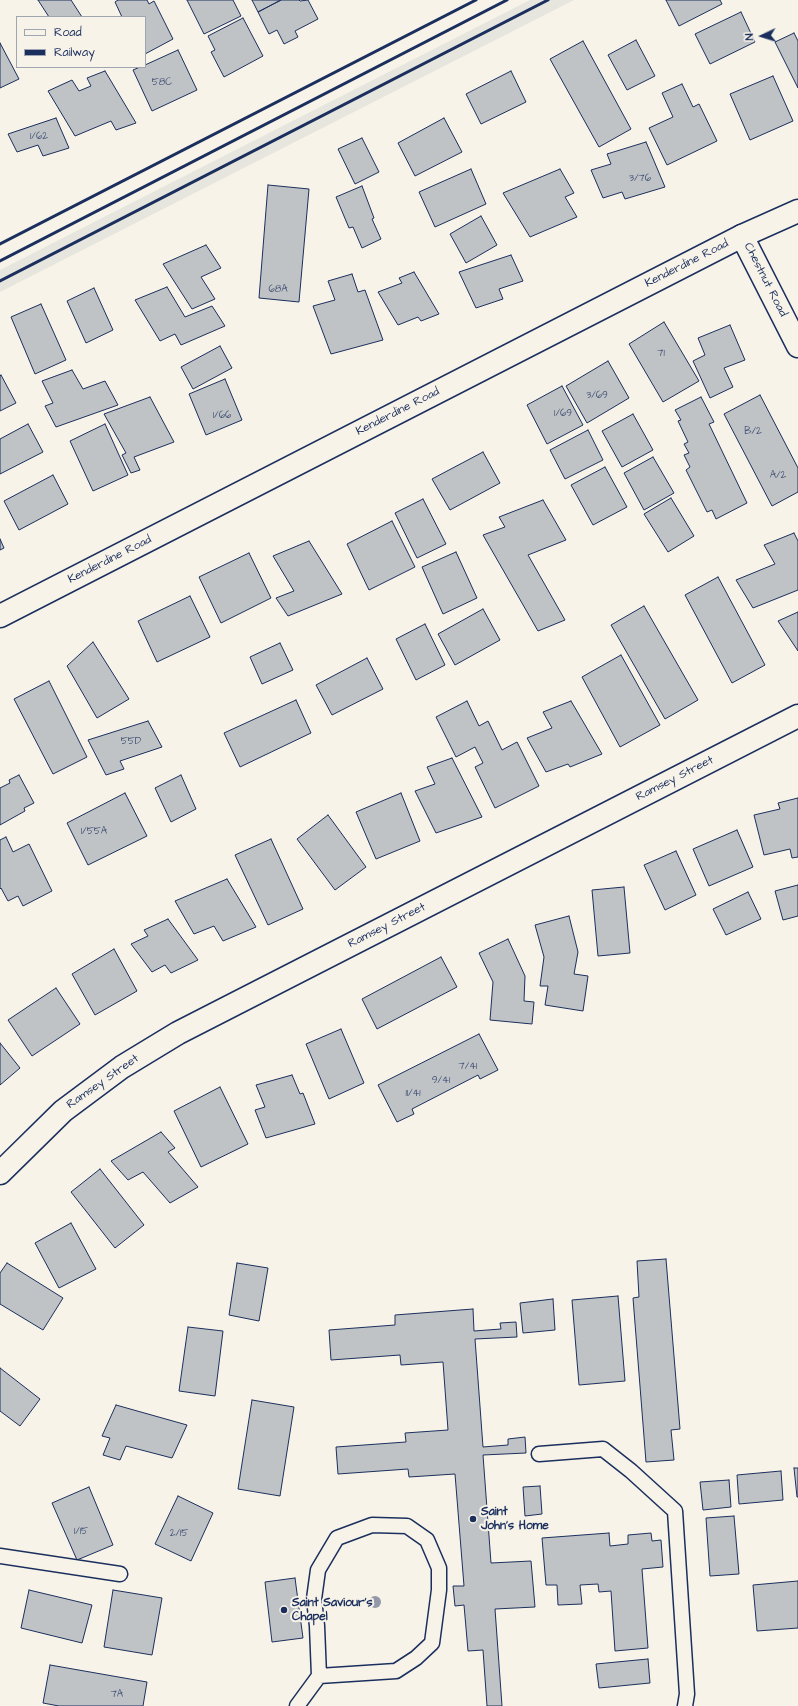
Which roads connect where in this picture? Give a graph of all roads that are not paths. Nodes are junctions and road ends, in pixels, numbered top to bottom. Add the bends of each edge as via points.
1 (798, 211) edge
2 (742, 236) junction
3 (798, 346) edge
4 (0, 616) edge
5 (798, 716) edge
6 (0, 1173) edge
7 (539, 1454) dead end
8 (0, 1556) edge
9 (120, 1574) dead end
10 (319, 1676) junction
11 (297, 1706) edge
12 (685, 1706) edge

1 - 2 street, Kenderdine Road
2 - 3 street, Chestnut Road
2 - 4 street, Kenderdine Road
5 - 6 street, Ramsey Street via 178,1033 122,1068 63,1111
7 - 12 lane via 603,1449 675,1511 688,1694
8 - 9 lane
10 - 10 lane via 314,1599 318,1570 337,1538 372,1525 407,1526 427,1540 439,1568 439,1590 432,1643 416,1658 396,1671
10 - 11 lane

